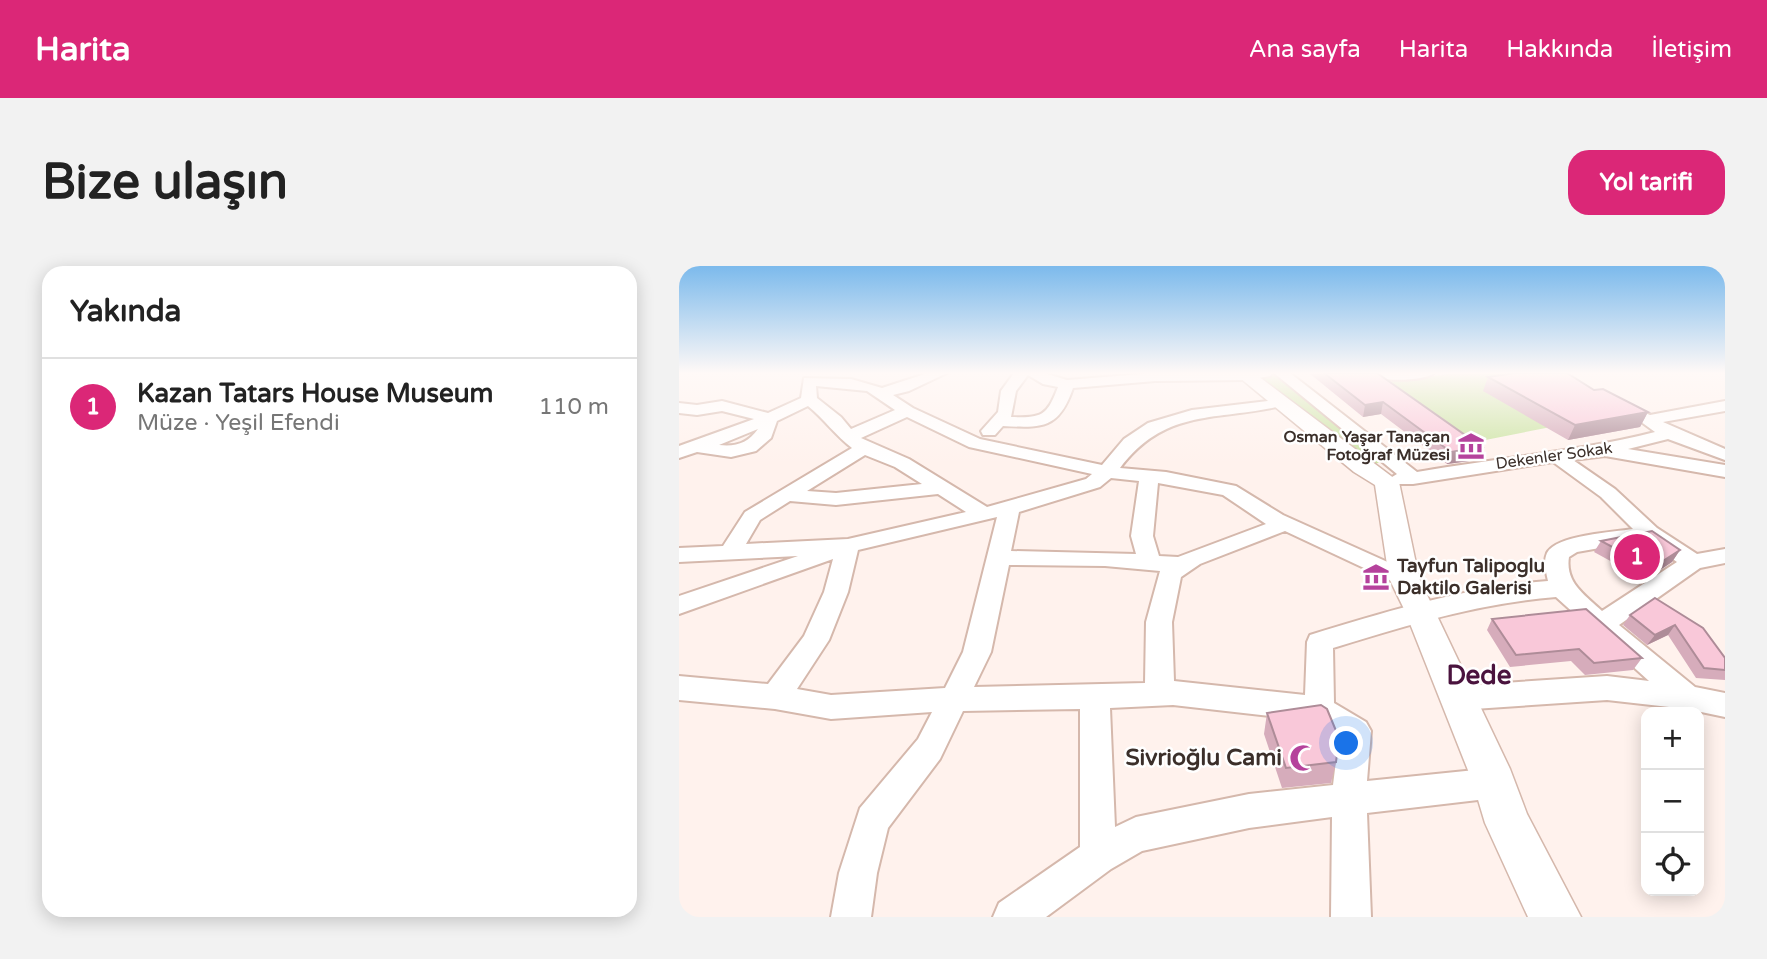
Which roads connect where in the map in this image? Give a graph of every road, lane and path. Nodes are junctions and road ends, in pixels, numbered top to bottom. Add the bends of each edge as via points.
1 (786, 403) edge
2 (823, 403) edge
3 (896, 403) edge
4 (1006, 403) edge
5 (1060, 403) edge
6 (1271, 403) edge
7 (1282, 403) edge
8 (1315, 403) edge
9 (1725, 406) edge
10 (679, 408) edge
11 (1626, 409) edge
12 (907, 411) junction
13 (770, 418) junction
14 (1648, 420) junction
15 (999, 421) junction
16 (1669, 433) junction
17 (856, 442) junction
18 (975, 443) junction
19 (687, 450) edge
20 (1603, 451) junction
21 (1725, 455) edge
22 (1556, 457) junction
23 (1725, 471) edge
24 (1107, 472) junction
25 (1149, 476) junction
26 (1400, 480) junction
27 (941, 488) junction
28 (787, 495) junction
29 (996, 511) junction
30 (1276, 519) junction
31 (1649, 533) junction
32 (848, 546) junction
33 (732, 553) junction
34 (679, 555) edge
35 (1725, 556) edge
36 (998, 558) junction
37 (1693, 562) junction
38 (1150, 563) junction
39 (1182, 565) junction
40 (1562, 588) junction
41 (1413, 595) junction
42 (679, 605) edge
43 (1601, 624) junction
44 (679, 688) edge
45 (1160, 693) junction
46 (775, 697) junction
47 (1095, 697) junction
48 (1688, 697) junction
49 (1459, 698) junction
50 (954, 699) junction
51 (1725, 705) edge
52 (1318, 709) junction
53 (1495, 783) junction
54 (1349, 799) junction
55 (1098, 856) junction
56 (851, 917) edge
57 (1013, 917) edge
58 (1351, 917) edge
59 (1555, 917) edge

1 - 13 street
2 - 17 street
3 - 12 street
4 - 15 street via 1006,413
5 - 15 street via 1050,418
6 - 24 street via 1192,415 1154,427 1130,443
7 - 26 street via 1362,467
8 - 26 street
9 - 14 street
10 - 13 street via 722,406
11 - 14 street
12 - 17 street
12 - 18 street
13 - 19 street
14 - 16 street
15 - 18 street
16 - 20 street, Dekenler Sokak
16 - 21 street
17 - 27 street
17 - 28 street
18 - 24 street
20 - 22 street, Dekenler Sokak
20 - 23 street
22 - 26 street, Dekenler Sokak
22 - 31 street via 1608,493
24 - 25 street
24 - 29 street via 1093,483
25 - 30 street via 1229,490
25 - 38 street via 1142,536
26 - 41 street
27 - 28 street via 836,499
27 - 29 street
28 - 33 street via 752,516
29 - 32 street
29 - 36 street
30 - 39 street via 1277,527
30 - 41 street
31 - 37 street
31 - 40 street via 1570,546 1558,554
32 - 33 street
32 - 42 street
32 - 46 street via 816,640
33 - 34 street
35 - 37 street
36 - 38 street
36 - 50 street via 977,652
37 - 43 street
38 - 39 street
39 - 45 street via 1170,573 1159,622
40 - 41 street via 1482,597
40 - 43 street
41 - 49 street
41 - 52 street via 1320,642
43 - 48 street
44 - 46 street
45 - 47 street
45 - 52 street
46 - 50 street via 831,707
47 - 50 street
47 - 55 street
48 - 49 street via 1607,688
48 - 51 street
49 - 53 street
50 - 56 street via 929,749 873,820
52 - 54 street via 1355,731
53 - 54 street
53 - 59 street via 1508,823
54 - 55 street via 1249,811 1136,835
54 - 58 street
55 - 57 street

